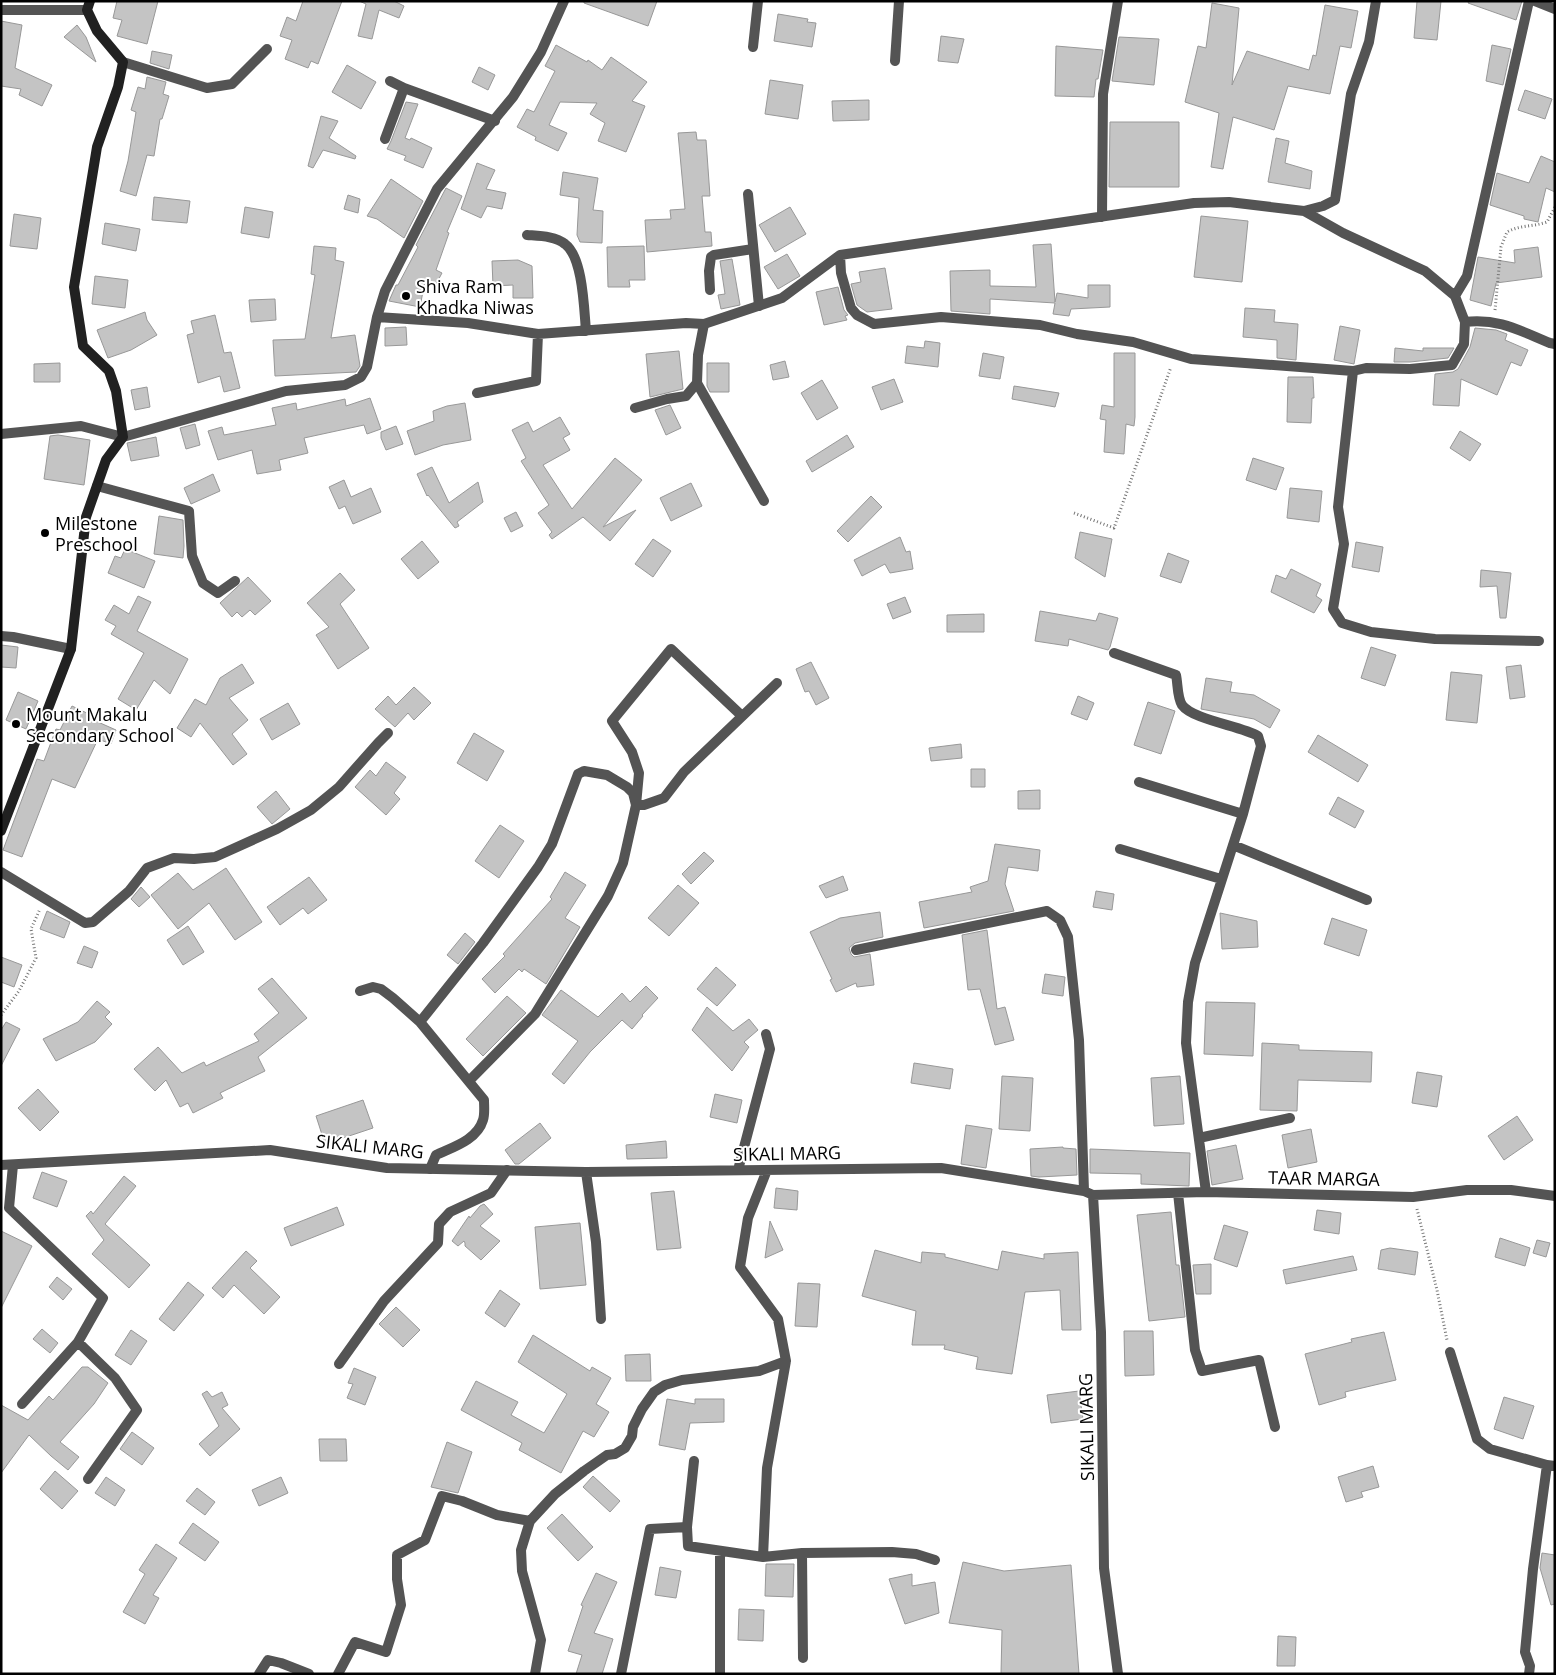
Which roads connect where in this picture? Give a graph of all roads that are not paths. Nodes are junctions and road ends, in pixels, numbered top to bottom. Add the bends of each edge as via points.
1 (564, 1) edge
2 (758, 1) edge
3 (899, 1) edge
4 (1118, 1) edge
5 (1376, 1) edge
6 (1529, 1) edge
7 (1535, 1) edge
8 (88, 6) edge
9 (1555, 9) edge
10 (1, 10) edge
11 (753, 47) dead end
12 (267, 49) dead end
13 (895, 61) dead end
14 (123, 62) junction
15 (390, 81) dead end
16 (404, 88) junction
17 (495, 121) junction
18 (385, 139) dead end
19 (748, 194) dead end
20 (1304, 212) junction
21 (1102, 217) junction
22 (528, 235) dead end
23 (753, 249) junction
24 (840, 255) junction
25 (710, 290) dead end
26 (1455, 296) junction
27 (758, 306) junction
28 (377, 317) junction
29 (1465, 322) junction
30 (704, 324) junction
31 (586, 330) junction
32 (538, 334) junction
33 (1555, 344) edge
34 (1353, 371) junction
35 (697, 384) junction
36 (477, 393) dead end
37 (635, 408) dead end
38 (1, 434) edge
39 (123, 437) junction
40 (97, 486) junction
41 (764, 501) dead end
42 (235, 581) dead end
43 (1, 636) edge
44 (1539, 641) dead end
45 (71, 649) junction
46 (1114, 653) dead end
47 (777, 683) dead end
48 (742, 716) junction
49 (388, 734) dead end
50 (1138, 782) dead end
51 (636, 805) junction
52 (1243, 814) junction
53 (1, 831) edge
54 (1232, 845) junction
55 (1120, 849) dead end
56 (1, 872) edge
57 (1221, 878) junction
58 (1367, 900) dead end
59 (856, 950) dead end
60 (360, 991) dead end
61 (420, 1022) junction
62 (766, 1034) dead end
63 (469, 1081) junction
64 (1290, 1118) dead end
65 (1199, 1138) junction
66 (1, 1164) edge
67 (13, 1165) junction
68 (430, 1169) junction
69 (507, 1170) junction
70 (738, 1170) junction
71 (767, 1170) junction
72 (586, 1172) junction
73 (1206, 1192) junction
74 (1088, 1193) junction
75 (1178, 1193) junction
76 (1555, 1196) edge
77 (601, 1319) dead end
78 (78, 1342) junction
79 (1450, 1352) road end
80 (786, 1361) junction
81 (340, 1364) dead end
82 (22, 1404) dead end
83 (1275, 1427) dead end
84 (694, 1461) dead end
85 (1551, 1465) edge
86 (88, 1479) dead end
87 (530, 1521) junction
88 (687, 1527) junction
89 (720, 1551) junction
90 (802, 1553) junction
91 (763, 1557) junction
92 (936, 1560) dead end
93 (803, 1658) dead end
94 (259, 1674) edge
95 (309, 1674) edge
96 (338, 1674) edge
97 (535, 1674) edge
98 (621, 1674) edge
99 (720, 1674) edge
100 (1118, 1674) edge
101 (1529, 1674) edge

1 - 17 street via 542,52
2 - 11 street
3 - 13 street
4 - 21 street via 1103,94
5 - 20 street via 1369,42 1351,94 1335,200
6 - 26 street via 1467,276
7 - 9 street
8 - 10 street
8 - 14 street via 97,31
12 - 14 street via 232,84 207,88
14 - 39 street via 97,148 74,287 84,346 109,371 116,391
15 - 16 street
16 - 17 street
16 - 18 street
17 - 28 street via 437,188 385,291
19 - 23 street
20 - 21 street via 1229,202 1194,203
20 - 26 street via 1343,234 1425,271
21 - 24 street
22 - 31 street via 552,238 566,244 574,255 579,269
23 - 25 street via 711,257
23 - 27 street
24 - 27 street via 782,298
24 - 34 street via 851,308 874,324 941,317 1040,325 1133,342 1191,359
26 - 29 street
27 - 30 street
28 - 32 street via 468,323
28 - 39 street via 367,367 361,377 345,385 286,391
29 - 33 street via 1478,320 1505,324
29 - 34 street via 1464,344 1452,365
30 - 31 street
30 - 35 street
31 - 32 street
32 - 36 street via 536,381
34 - 44 street via 1338,507 1344,544 1333,609 1342,623 1371,632 1435,638
35 - 37 street via 686,396
35 - 41 street
38 - 39 street via 81,426
39 - 40 street via 106,460
40 - 42 street via 189,511 192,556 203,583 218,593
40 - 45 street via 86,516
43 - 45 street
45 - 53 street
46 - 52 street via 1176,675 1182,706 1194,714 1258,736 1261,746
47 - 48 street
48 - 51 street via 684,772 664,798
48 - 51 street via 671,649 612,722 632,752 639,773
49 - 56 street via 339,787 311,810 216,857 174,858 147,868 129,891 93,922 85,923
50 - 52 street
51 - 61 street via 627,786 607,775 591,771 578,774 552,844 538,867
51 - 63 street via 623,863 592,923 535,1014
52 - 54 street
54 - 57 street
54 - 58 street
55 - 57 street
57 - 65 street via 1195,963 1188,1002 1186,1043
59 - 74 street via 1047,911 1060,920 1068,937 1079,1040
60 - 61 street via 373,987 382,989
61 - 63 street
62 - 70 street via 770,1049
63 - 68 street via 484,1100 484,1119 478,1130 462,1144 436,1155
64 - 65 street
65 - 73 street
66 - 67 street, SIKALI MARG
67 - 68 street, SIKALI MARG via 270,1150 387,1168
67 - 78 street via 9,1208 103,1298
68 - 69 street, SIKALI MARG
69 - 72 street, SIKALI MARG
69 - 81 street via 491,1192 450,1212 438,1224 438,1243 384,1301
70 - 71 street, SIKALI MARG
70 - 72 street, SIKALI MARG
71 - 74 street, SIKALI MARG via 941,1168
71 - 80 street via 748,1218 740,1267 778,1319
72 - 77 street via 596,1242
73 - 75 street, TAAR MARGA
73 - 76 street, TAAR MARGA via 1413,1197 1467,1190 1511,1190
74 - 75 street, TAAR MARGA
74 - 100 street, SIKALI MARG via 1101,1351 1104,1568
75 - 83 street via 1195,1350 1202,1371 1259,1360
78 - 82 street
78 - 86 street via 115,1378 137,1410
79 - 85 street via 1477,1439 1490,1449
80 - 87 street via 759,1371 665,1385 654,1392 642,1409 625,1448 607,1455 584,1471 555,1494
80 - 91 street via 767,1468
84 - 88 street
85 - 101 street via 1533,1569 1525,1652
87 - 96 street via 442,1496 425,1540 397,1555 401,1605 386,1652 355,1642
87 - 97 street via 522,1550 522,1570 541,1640
88 - 89 street via 688,1546
88 - 98 street via 650,1529
89 - 91 street
89 - 99 street
90 - 91 street
90 - 92 street via 892,1552
90 - 93 street
94 - 95 street via 268,1660

